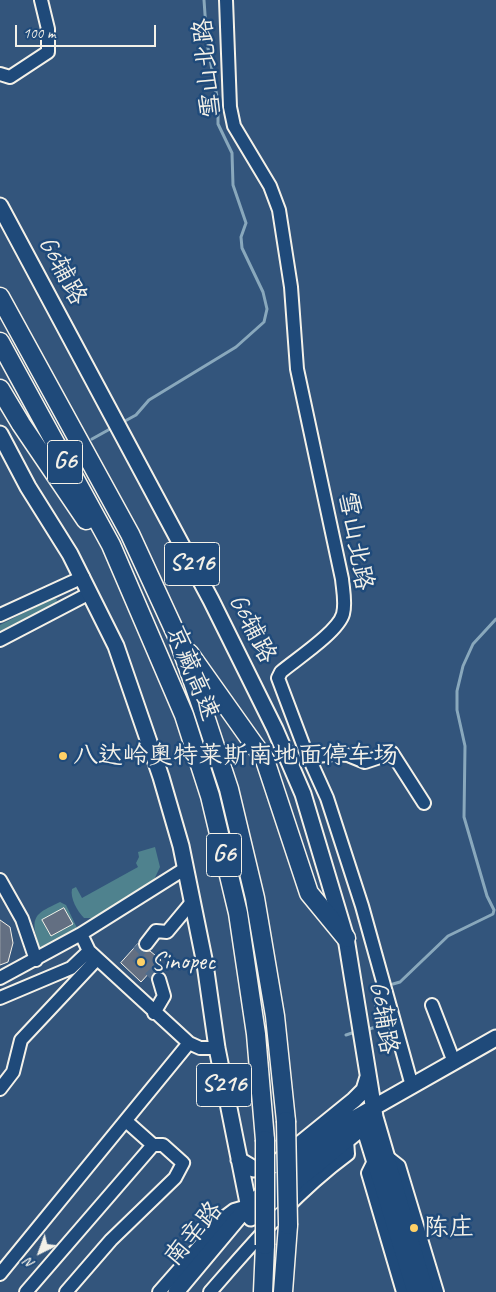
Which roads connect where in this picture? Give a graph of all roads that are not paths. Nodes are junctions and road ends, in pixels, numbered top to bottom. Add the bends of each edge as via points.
1 (41, 0) edge
2 (226, 0) edge
3 (0, 74) edge
4 (0, 206) edge
5 (0, 298) edge
6 (0, 342) edge
7 (0, 389) edge
8 (0, 434) edge
9 (83, 576) junction
10 (128, 583) junction
11 (90, 593) junction
12 (33, 601) junction
13 (48, 614) junction
14 (0, 615) edge
15 (0, 621) edge
16 (0, 634) edge
17 (177, 636) junction
18 (0, 640) edge
19 (308, 757) junction
20 (424, 803) dead end
21 (186, 868) junction
22 (0, 880) edge
23 (0, 890) edge
24 (192, 902) junction
25 (81, 934) junction
26 (346, 938) junction
27 (146, 944) tunnel mouth
28 (93, 955) junction
29 (32, 962) junction
30 (0, 978) edge
31 (159, 979) tunnel mouth
32 (0, 998) edge
33 (432, 1004) dead end
34 (154, 1012) junction
35 (496, 1038) edge
36 (189, 1044) junction
37 (217, 1048) junction
38 (454, 1062) junction
39 (368, 1077) junction
40 (412, 1086) junction
41 (0, 1089) edge
42 (371, 1117) junction
43 (126, 1121) junction
44 (347, 1140) junction
45 (154, 1145) junction
46 (380, 1157) junction
47 (239, 1160) junction
48 (250, 1212) junction
49 (261, 1241) junction
50 (0, 1274) edge
51 (26, 1292) edge
52 (66, 1292) edge
53 (159, 1292) edge
54 (176, 1292) edge
55 (189, 1292) edge
56 (210, 1292) edge
57 (264, 1292) edge
58 (283, 1292) edge
59 (403, 1292) edge
60 (415, 1292) edge
61 (426, 1292) edge
62 (437, 1292) edge

1 - 3 street via 48,29 48,52 10,77
2 - 19 street, 雪山北路 via 230,107 234,126 270,186 279,210 291,287 297,369 342,579 342,616 278,678
4 - 26 main road, G6辅路 / S216 via 211,600 275,729 303,794
5 - 17 highway via 130,534
6 - 10 highway, 京藏高速 / G6 via 111,545
7 - 10 highway
8 - 9 main road, S216 via 28,487
9 - 11 main road, S216
9 - 12 street
10 - 49 highway, 京藏高速 / G6, bridge via 184,715 210,796 238,913 256,1034 265,1140
11 - 13 street
11 - 21 main road, S216 via 116,646 135,697
12 - 14 street
12 - 15 street via 28,607
13 - 16 street via 38,615
13 - 18 street
17 - 26 highway via 265,760 309,893
17 - 58 highway, bridge via 229,789 255,898 275,1016 286,1121 288,1225
19 - 20 street via 348,755 365,762 392,753
19 - 40 street, 雪山北路 via 327,798 362,906
21 - 24 main road, S216
21 - 25 street
22 - 29 street via 21,916
23 - 29 street via 19,924
24 - 27 street via 167,932 156,931
24 - 37 main road, S216
25 - 28 street
25 - 29 street
26 - 39 main road, G6辅路 / S216
28 - 32 street via 71,968
28 - 34 street
28 - 41 street via 21,1040 13,1072
29 - 30 street
31 - 34 street via 164,996
33 - 38 street
34 - 36 street
35 - 38 main road
36 - 37 street
36 - 43 street
37 - 47 main road, S216
38 - 40 main road
39 - 42 main road, G6辅路 / S216
39 - 47 main road via 364,1090 354,1100 274,1165 254,1168
40 - 42 main road
42 - 44 main road
42 - 46 main road, G6辅路 / S216
42 - 48 main road via 348,1122
43 - 45 street
43 - 50 street
44 - 48 main road
44 - 49 street via 348,1154 307,1186
45 - 51 street
45 - 52 street via 162,1145 183,1163 175,1178 111,1240
46 - 59 street, G6辅路 / S216 via 368,1174
46 - 60 main road, G6辅路 / S216
46 - 61 main road, G6辅路 / S216
46 - 62 street, G6辅路 / S216 via 399,1166
47 - 48 main road, S216
48 - 49 street
48 - 53 street via 234,1210 226,1216
48 - 54 main road, 南辛路
48 - 55 main road, 南辛路
49 - 56 street
49 - 57 highway

